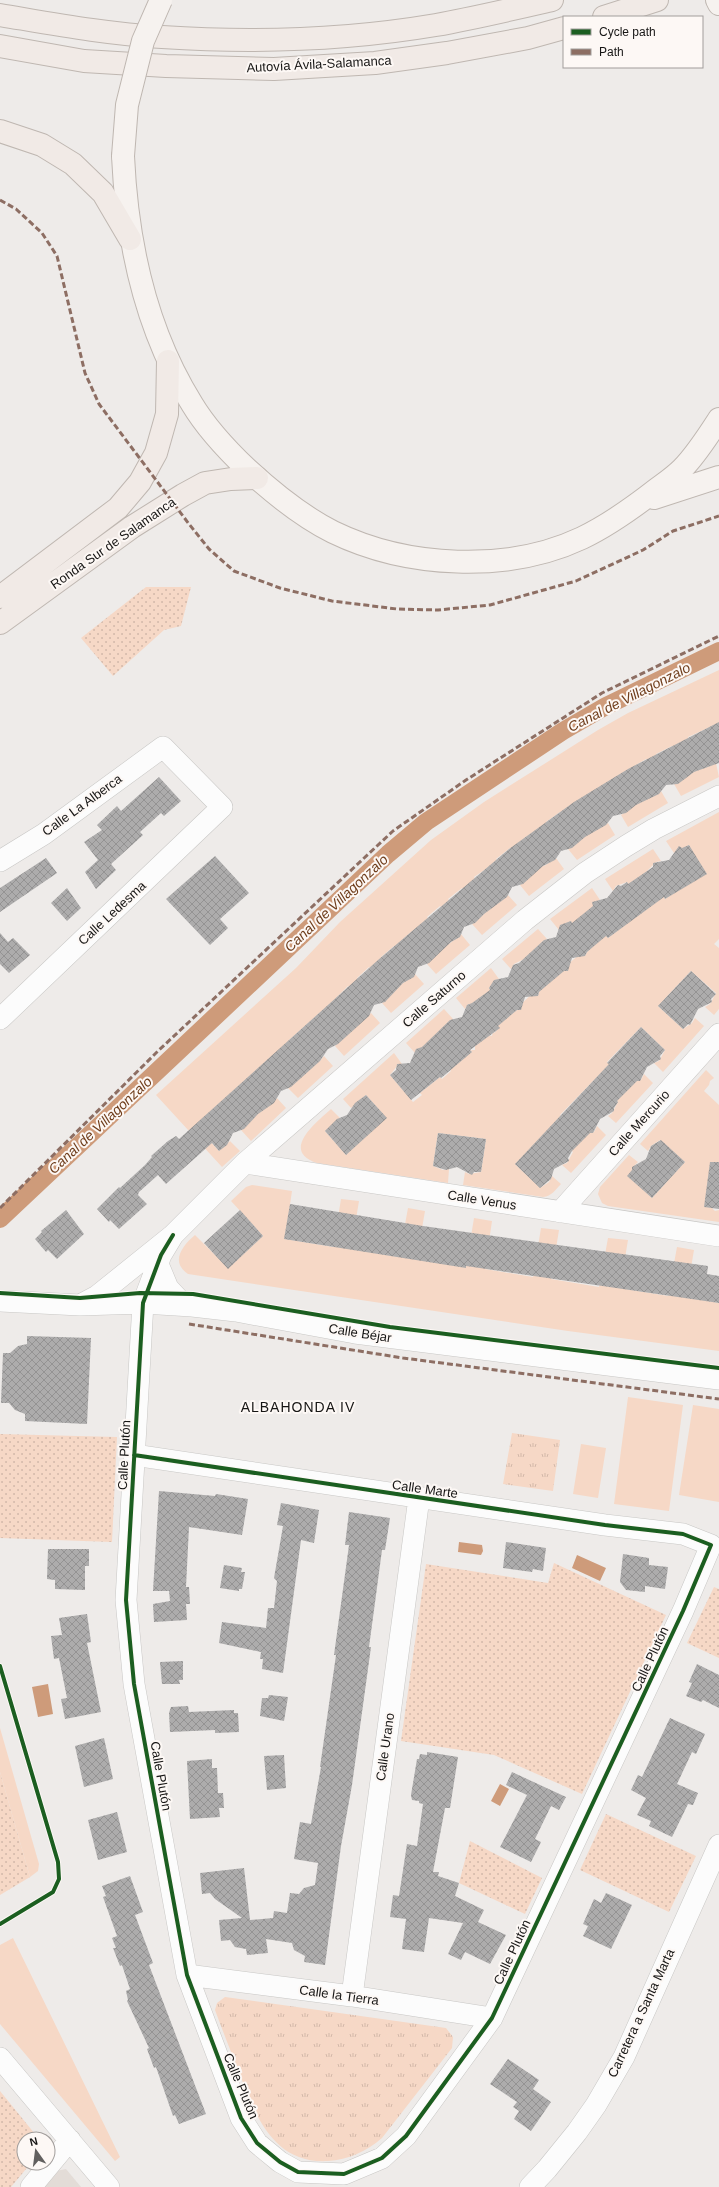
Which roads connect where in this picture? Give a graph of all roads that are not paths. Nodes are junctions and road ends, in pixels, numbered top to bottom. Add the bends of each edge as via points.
1 (161, 0) edge
2 (552, 0) edge
3 (658, 0) edge
4 (717, 0) edge
5 (719, 4) edge
6 (0, 15) edge
7 (607, 16) edge
8 (563, 28) edge
9 (0, 46) edge
10 (0, 131) edge
11 (130, 239) junction
12 (168, 361) junction
13 (719, 419) edge
14 (719, 477) edge
15 (257, 478) junction
16 (639, 503) junction
17 (0, 597) edge
18 (0, 623) edge
19 (163, 747) joint
20 (719, 796) edge
21 (0, 861) edge
22 (0, 1019) edge
23 (719, 1034) edge
24 (245, 1163) junction
25 (560, 1212) junction
26 (719, 1236) edge
27 (152, 1261) junction
28 (0, 1301) edge
29 (143, 1303) junction
30 (80, 1305) junction
31 (184, 1305) junction
32 (719, 1379) edge
33 (134, 1455) junction
34 (419, 1498) junction
35 (711, 1545) joint
36 (719, 1845) edge
37 (187, 1975) junction
38 (352, 1996) junction
39 (492, 2018) junction
40 (0, 2058) edge
41 (70, 2140) junction
42 (31, 2187) edge
43 (109, 2187) edge
44 (530, 2187) edge

1 - 11 main road, bridge via 143,41 128,105 124,156
2 - 6 highway via 437,25 368,34 266,39 162,37 82,29
3 - 7 highway
4 - 5 main road
8 - 9 highway, Autovía Ávila-Salamanca via 528,38 447,53 375,63 274,69 84,61
10 - 11 highway via 42,145 73,164 103,192
11 - 12 main road via 152,320
12 - 15 main road via 192,405 222,445
12 - 17 highway, Ronda Sur de Salamanca via 167,414 156,453 140,482 118,508
13 - 16 main road via 682,469
14 - 16 main road
15 - 16 main road via 296,511 334,533 403,556 449,562 501,560 548,549 581,538
15 - 18 highway, Ronda Sur de Salamanca via 205,483 183,495 132,527
19 - 21 street, Calle La Alberca via 44,834
19 - 22 street, Calle Ledesma via 222,807
20 - 24 street, Calle Saturno via 637,839 585,873 438,995
23 - 25 street, Calle Mercurio
24 - 25 street, Calle Venus
24 - 27 street, Calle Saturno via 173,1235
25 - 26 street, Calle Venus
27 - 29 street, Calle Saturno via 137,1284
27 - 30 street, Calle Saturno
27 - 31 street via 168,1288
28 - 30 street, Calle Béjar
29 - 30 street, Calle Béjar
29 - 31 street, Calle Béjar
29 - 33 street, Calle Plutón
31 - 32 street, Calle Béjar via 355,1333
33 - 34 street, Calle Marte
33 - 37 street, Calle Plutón via 126,1600 134,1684
34 - 35 street, Calle Marte via 683,1534
34 - 38 street, Calle Urano
35 - 39 street, Calle Plutón via 680,1618
36 - 44 street, Carretera a Santa Marta via 624,2057 577,2132
37 - 38 street, Calle la Tierra
37 - 39 street, Calle Plutón via 240,2118 257,2142 280,2162 298,2172 344,2174 382,2158 406,2136
38 - 39 street, Calle la Tierra
40 - 41 street
41 - 42 street
41 - 43 street

